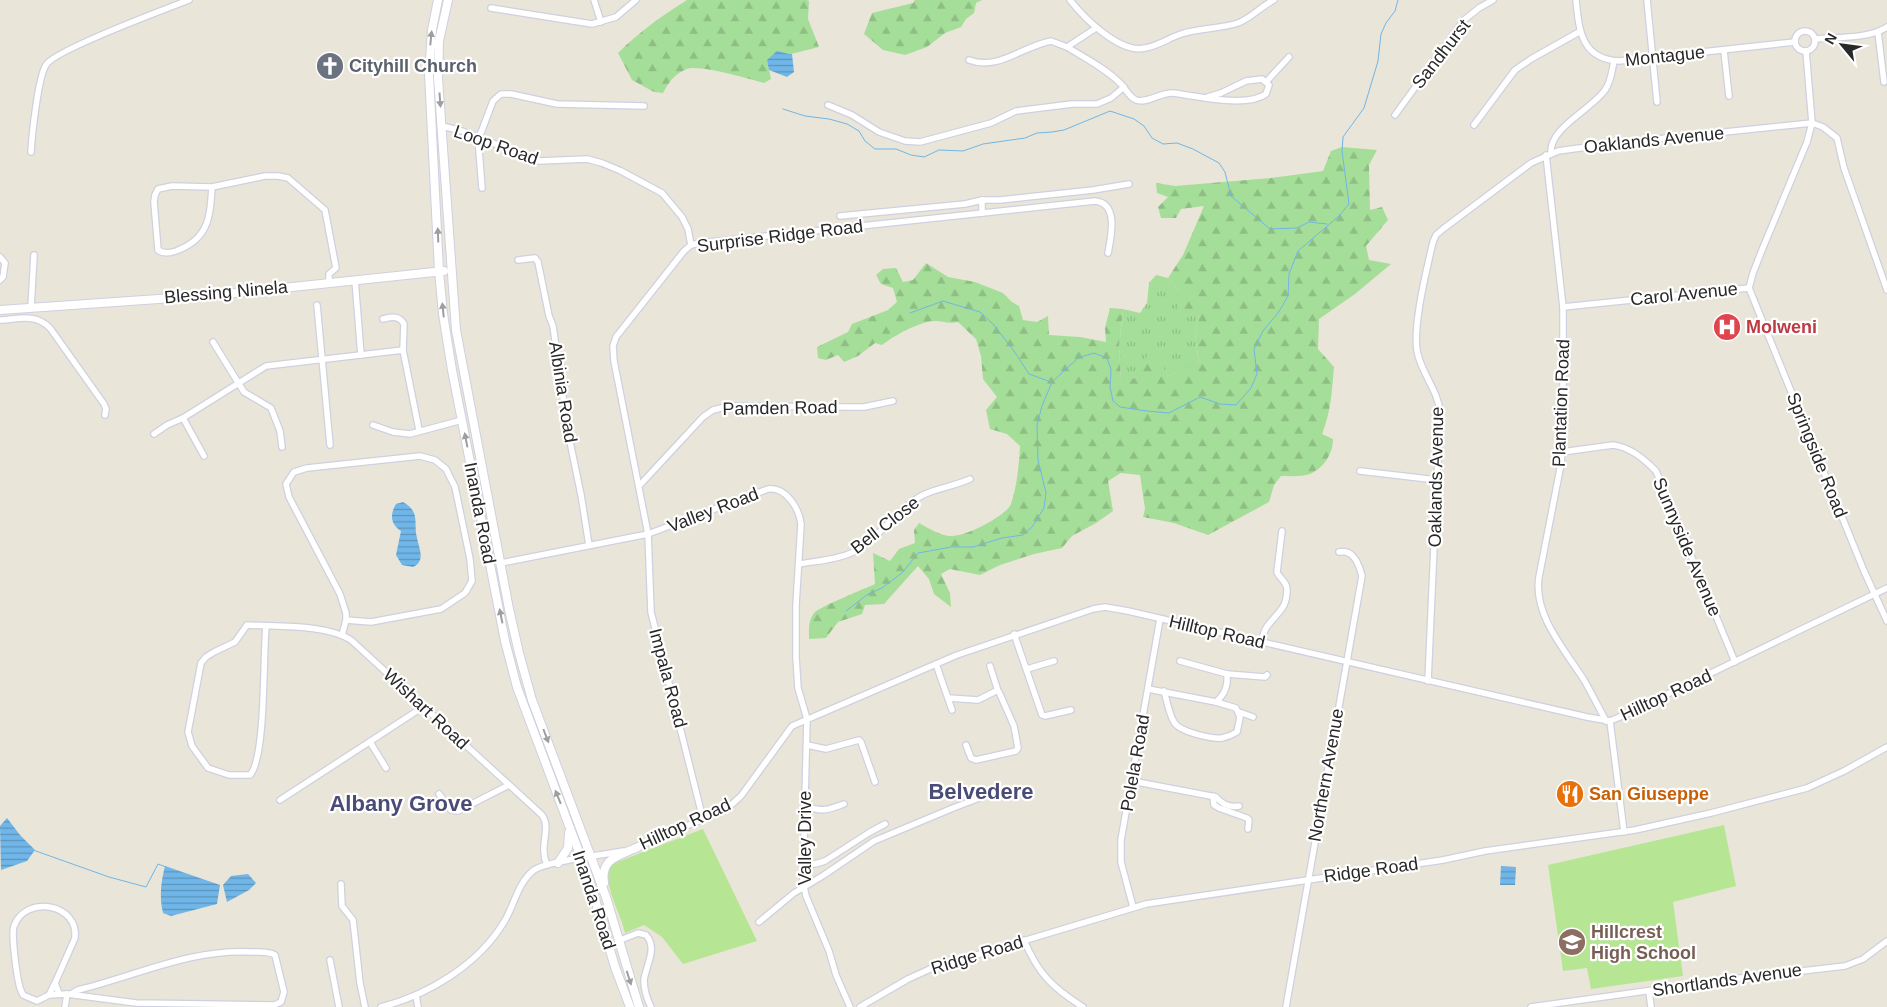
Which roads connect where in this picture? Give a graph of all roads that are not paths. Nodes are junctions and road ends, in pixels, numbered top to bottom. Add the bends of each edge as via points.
1 (189, 0) edge
2 (438, 0) edge
3 (448, 0) edge
4 (594, 0) edge
5 (636, 0) edge
6 (1070, 0) edge
7 (1274, 0) edge
8 (1493, 0) edge
9 (1576, 0) edge
10 (1647, 0) edge
11 (491, 8) dead end
12 (601, 22) junction
13 (1096, 28) junction
14 (1887, 28) edge
15 (1580, 32) junction
16 (1878, 32) junction
17 (1815, 39) junction
18 (1795, 42) junction
19 (1067, 47) junction
20 (1724, 51) junction
21 (1806, 51) junction
22 (1289, 57) dead end
23 (1653, 58) junction
24 (969, 60) dead end
25 (1614, 61) junction
26 (1266, 82) junction
27 (1884, 82) dead end
28 (1124, 87) junction
29 (1729, 96) dead end
30 (1208, 97) junction
31 (1657, 102) dead end
32 (828, 105) dead end
33 (644, 106) dead end
34 (1395, 115) dead end
35 (1812, 123) junction
36 (1474, 125) dead end
37 (442, 126) junction
38 (479, 138) junction
39 (31, 152) dead end
40 (1549, 154) junction
41 (445, 175) junction
42 (1129, 184) dead end
43 (212, 187) junction
44 (482, 188) dead end
45 (436, 198) junction
46 (982, 200) junction
47 (982, 213) junction
48 (840, 216) dead end
49 (691, 245) junction
50 (1108, 253) dead end
51 (34, 255) dead end
52 (0, 258) edge
53 (518, 260) dead end
54 (451, 270) junction
55 (439, 271) junction
56 (0, 280) edge
57 (355, 280) junction
58 (329, 282) junction
59 (1750, 288) junction
60 (1887, 290) edge
61 (317, 305) dead end
62 (30, 307) junction
63 (1563, 307) junction
64 (0, 310) edge
65 (383, 319) dead end
66 (0, 320) edge
67 (456, 330) junction
68 (446, 336) junction
69 (214, 342) dead end
70 (403, 350) junction
71 (361, 355) junction
72 (321, 358) junction
73 (239, 382) junction
74 (893, 401) dead end
75 (105, 414) dead end
76 (183, 418) junction
77 (462, 420) junction
78 (373, 425) dead end
79 (419, 430) junction
80 (154, 434) dead end
81 (330, 445) dead end
82 (282, 447) dead end
83 (1562, 452) junction
84 (204, 456) dead end
85 (1360, 470) dead end
86 (970, 479) dead end
87 (1437, 480) junction
88 (639, 486) junction
89 (1282, 531) dead end
90 (648, 534) junction
91 (590, 546) junction
92 (1339, 552) dead end
93 (501, 563) junction
94 (799, 564) junction
95 (1887, 588) edge
96 (1874, 594) junction
97 (1160, 619) junction
98 (346, 620) junction
99 (1887, 621) edge
100 (266, 626) junction
101 (342, 634) junction
102 (1014, 634) junction
103 (1261, 642) junction
104 (1054, 661) dead end
105 (1180, 662) dead end
106 (1346, 662) junction
107 (1735, 662) junction
108 (936, 664) junction
109 (990, 666) dead end
110 (1027, 669) junction
111 (1227, 674) junction
112 (1267, 675) dead end
113 (1428, 681) junction
114 (1148, 689) junction
115 (998, 691) junction
116 (1164, 692) junction
117 (948, 698) junction
118 (1216, 702) junction
119 (424, 707) junction
120 (952, 710) dead end
121 (1071, 710) dead end
122 (1239, 712) junction
123 (1253, 717) dead end
124 (807, 719) junction
125 (1608, 721) junction
126 (370, 742) junction
127 (806, 746) junction
128 (966, 746) dead end
129 (1887, 747) edge
130 (386, 768) dead end
131 (1132, 781) junction
132 (875, 782) dead end
133 (509, 785) junction
134 (995, 792) dead end
135 (439, 794) dead end
136 (1213, 796) junction
137 (280, 800) dead end
138 (844, 804) dead end
139 (804, 805) junction
140 (1239, 806) dead end
141 (703, 819) junction
142 (884, 824) dead end
143 (569, 826) junction
144 (1248, 828) dead end
145 (1624, 832) junction
146 (638, 847) junction
147 (592, 857) junction
148 (581, 859) junction
149 (802, 862) junction
150 (558, 863) junction
151 (547, 864) junction
152 (1308, 879) junction
153 (341, 884) dead end
154 (804, 888) junction
155 (606, 897) junction
156 (1133, 907) junction
157 (759, 922) dead end
158 (1024, 940) junction
159 (618, 941) junction
160 (1887, 942) edge
161 (330, 960) dead end
162 (55, 983) junction
163 (1649, 991) junction
164 (59, 994) junction
165 (69, 994) junction
166 (49, 995) junction
167 (416, 995) junction
168 (65, 1007) edge
169 (339, 1007) edge
170 (365, 1007) edge
171 (381, 1007) edge
172 (418, 1007) edge
173 (630, 1007) edge
174 (639, 1007) edge
175 (651, 1007) edge
176 (850, 1007) edge
177 (860, 1007) edge
178 (1083, 1007) edge
179 (1286, 1007) edge
180 (1531, 1007) edge
181 (1651, 1007) edge

1 - 39 street via 126,24 50,59 43,72
45 -> 2 main road, Inanda Road via 429,74
3 -> 37 main road, Inanda Road via 438,52
4 - 12 street
5 - 12 street via 616,17
6 - 13 street
7 - 13 street via 1236,24 1186,33 1144,49 1115,41
8 - 34 street, Sandhurst via 1464,20
9 - 15 street, Montague
10 - 23 street
11 - 12 street via 592,24
13 - 19 street
14 - 16 street
15 - 25 street, Montague via 1590,50
15 - 36 street via 1516,70
16 - 17 street
16 - 27 street
17 - 18 street via 1805,31 1799,33
17 - 21 street via 1812,48
18 - 20 street, Montague
18 - 21 street via 1797,48
19 - 24 street via 1051,41 997,61 980,64
19 - 28 street via 1105,70
20 - 23 street, Montague
20 - 29 street
21 - 35 street, Carol Avenue
22 - 26 street
23 - 25 street, Montague
23 - 31 street
25 - 40 street via 1604,92 1557,135
26 - 30 street via 1260,78 1246,81
26 - 30 street via 1268,92 1255,100
28 - 30 street via 1138,101 1168,93
28 - 32 street via 1097,104 1016,111 991,123 920,142 905,141 879,132
33 - 38 street via 557,104 501,94 493,100
35 - 40 street, Oaklands Avenue via 1609,144
35 - 59 street, Carol Avenue
35 - 60 street via 1828,129 1837,138 1844,168
37 - 38 street, Loop Road
37 - 41 main road, Inanda Road
38 - 44 street
38 - 49 street, Loop Road via 539,161 587,159 621,170 662,193 682,217
40 - 63 street, Plantation Road
40 - 87 street, Oaklands Avenue via 1525,167 1436,234 1433,242 1415,339 1418,358 1439,405
41 - 45 main road via 439,177
41 - 54 main road, Inanda Road
42 - 46 street
43 - 43 street via 158,189 154,202 158,250 165,253 177,250 202,235 208,223
43 - 58 street via 265,176 292,180 326,212 336,268 329,274
55 -> 45 main road, Inanda Road
46 - 47 street
46 - 48 street
47 - 49 street, Surprise Ridge Road
47 - 50 street, Surprise Ridge Road via 1101,202 1111,213
49 - 88 street, Surprise Ridge Road via 678,257 614,340 614,361
51 - 62 street
52 - 56 street via 5,263
53 - 91 street, Albinia Road via 535,258 538,262 548,316 553,326 568,432
54 - 55 main road, Blessing Ninela
54 - 67 main road, Inanda Road
55 - 57 main road, Blessing Ninela
68 -> 55 main road, Inanda Road
57 - 58 main road, Blessing Ninela
57 - 71 street
58 - 62 main road, Blessing Ninela via 216,295
59 - 63 street, Carol Avenue
59 - 96 street, Springside Road
61 - 72 street
62 - 64 main road, Blessing Ninela
63 - 83 street, Plantation Road
65 - 70 street via 395,317 403,322
66 - 75 street via 34,318 44,322 104,404
67 - 68 main road
67 - 93 main road, Inanda Road
68 - 77 main road, Inanda Road
69 - 73 street
70 - 71 street
70 - 79 street
71 - 72 street
72 - 73 street via 266,366
72 - 81 street
73 - 76 street
73 - 82 street via 244,392 271,408
74 - 88 street, Pamden Road via 846,408 718,408 699,421
76 - 80 street
76 - 84 street
77 - 79 street
143 -> 77 main road, Inanda Road via 513,672
78 - 79 street via 410,434
83 - 107 street, Sunnyside Avenue via 1619,446 1639,456 1656,471
83 - 125 street, Plantation Road via 1538,590 1548,624
85 - 87 street
86 - 94 street, Bell Close via 923,495 853,552
87 - 113 street, Oaklands Avenue
88 - 90 street, Surprise Ridge Road
89 - 103 street via 1278,576 1287,590 1281,612 1267,626
90 - 91 street, Valley Road
90 - 94 street, Valley Road via 762,490 775,488 788,497 800,519
90 - 141 street, Impala Road via 651,612
91 - 93 street, Valley Road
92 - 106 street, Northern Avenue via 1345,551 1354,558 1362,576
93 -> 147 main road, Inanda Road via 530,691
94 - 124 street, Valley Road via 796,672
95 - 96 street, Hilltop Road
96 - 99 street, Springside Road
96 - 107 street, Hilltop Road
97 - 102 street, Hilltop Road via 1113,608 1098,608
97 - 103 street, Hilltop Road
97 - 114 street, Polela Road
98 - 98 street via 340,594 289,497 286,484 294,472 307,468 420,456 435,460 446,469 455,487 470,559 472,581 465,594 442,609 371,622
98 - 101 street
100 - 100 street, Wishart Road via 247,625 236,642 214,652 201,663 188,726 189,738 204,765 212,770 230,775 250,775 255,766 262,714
100 - 101 street, Wishart Road
101 - 119 street, Wishart Road
102 - 108 street, Hilltop Road
102 - 110 street
103 - 106 street, Hilltop Road
104 - 110 street
105 - 111 street
106 - 113 street, Hilltop Road
106 - 152 street, Northern Avenue
107 - 125 street, Hilltop Road
108 - 117 street
108 - 124 street, Hilltop Road
109 - 115 street
110 - 121 street via 1042,715
111 - 112 street
111 - 118 street via 1226,689
113 - 125 street, Hilltop Road
114 - 116 street
114 - 131 street, Polela Road
115 - 117 street via 978,700
115 - 128 street via 1014,726 1018,748 976,760 971,758
116 - 118 street
116 - 122 street via 1173,722 1197,734 1223,738 1237,732
117 - 120 street
118 - 122 street
119 - 126 street
119 - 133 street, Wishart Road
122 - 123 street
124 - 127 street, Valley Drive
124 - 141 street, Hilltop Road via 790,728 736,801
125 - 145 street, Plantation Road
126 - 130 street
126 - 137 street
127 - 132 street via 826,749 859,740
127 - 139 street, Valley Drive
129 - 145 street, Ridge Road via 1808,788
131 - 136 street
131 - 156 street, Polela Road via 1120,854
133 - 135 street via 458,811 451,810
133 - 151 street, Wishart Road via 544,819 543,853
134 - 154 street via 874,841
136 - 140 street via 1226,805
136 - 144 street via 1214,805 1247,818
138 - 139 street via 821,811
139 - 149 street, Valley Drive
141 - 146 street, Hilltop Road
142 - 149 street via 825,861 815,864
143 - 148 main road, Inanda Road
143 - 150 main road via 569,843
145 - 152 street, Ridge Road
146 - 147 street, Hilltop Road
146 - 155 main road via 605,865 602,873
147 - 148 street, Hilltop Road
147 - 155 main road, Inanda Road
148 - 150 street, Hilltop Road
148 - 173 main road, Inanda Road
149 - 154 street, Valley Drive
150 - 151 street, Hilltop Road
151 - 167 street via 528,875 500,928 469,962 450,977
152 - 156 street, Ridge Road
152 - 179 street, Northern Avenue
153 - 170 street via 342,906 353,920
154 - 157 street
154 - 176 street, Valley Drive
155 - 159 main road, Inanda Road
156 - 158 street, Ridge Road
158 - 177 street, Ridge Road via 924,971
158 - 178 street via 1046,979
159 -> 174 main road, Inanda Road
159 - 175 street via 638,933 650,940 644,986
160 - 163 street, Shortlands Avenue via 1863,959 1845,966
161 - 169 street
162 - 164 street
162 - 166 street
162 - 166 street via 76,930 70,917 59,910 40,906 31,908 21,914 14,928 18,984 29,999 37,1001
163 - 180 street, Shortlands Avenue
163 - 181 street
164 - 165 street
164 - 166 street
165 - 165 street via 201,954 240,951 275,955 284,992 281,1002 274,1005 136,1003
165 - 168 street
167 - 171 street
167 - 172 street

